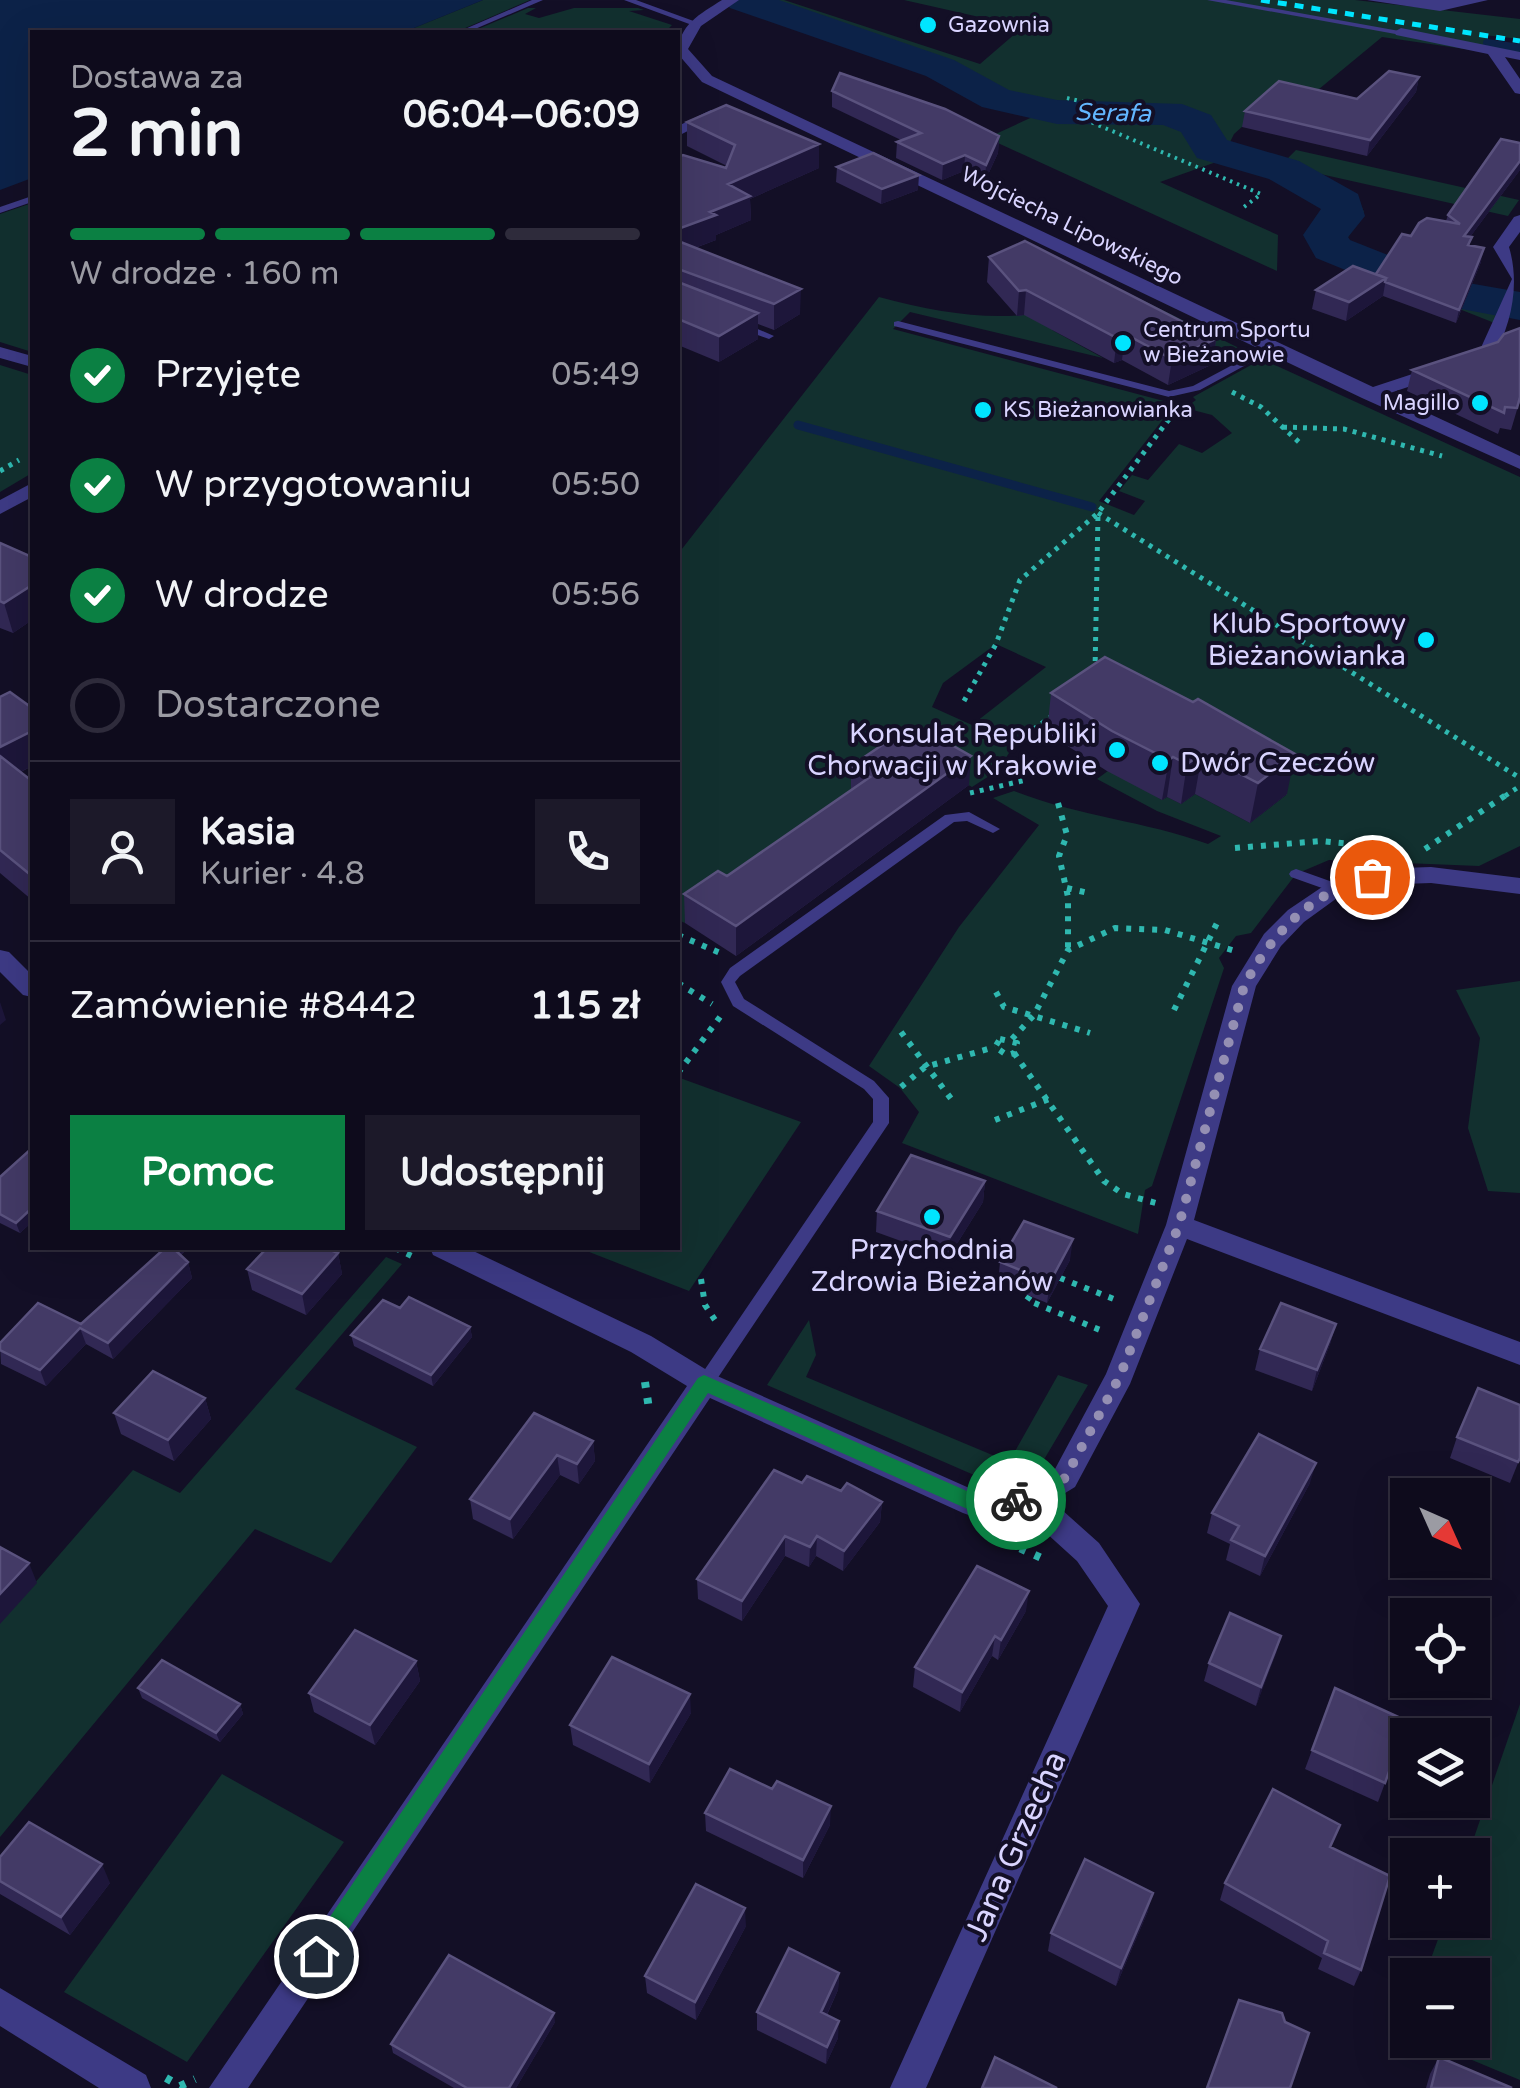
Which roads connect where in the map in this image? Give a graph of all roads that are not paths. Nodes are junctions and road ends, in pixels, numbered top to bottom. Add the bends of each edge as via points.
1 (539, 0) edge
2 (628, 0) edge
3 (1210, 0) edge
4 (1374, 0) edge
5 (1481, 0) edge
6 (726, 4) edge
7 (695, 24) junction
8 (467, 30) edge
9 (1401, 32) joint
10 (1496, 54) junction
11 (1520, 56) edge
12 (1520, 90) edge
13 (748, 98) junction
14 (680, 131) edge
15 (30, 200) edge
16 (0, 210) edge
17 (1520, 220) edge
18 (732, 322) edge
19 (898, 324) dead end
20 (769, 336) dead end
21 (1272, 348) junction
22 (0, 352) edge
23 (30, 361) edge
24 (1368, 394) junction
25 (1520, 463) edge
26 (30, 490) edge
27 (0, 508) edge
28 (993, 829) dead end
29 (1296, 874) dead end
30 (1519, 880) edge
31 (1336, 888) junction
32 (0, 958) edge
33 (30, 988) edge
34 (1182, 1217) junction
35 (437, 1256) edge
36 (1520, 1354) edge
37 (704, 1383) junction
38 (1030, 1499) junction
39 (0, 2006) edge
40 (217, 2081) edge
41 (148, 2082) edge
42 (908, 2088) edge

1 - 8 lane
2 - 7 lane
3 - 9 lane
4 - 5 street via 1440,7
6 - 7 street
7 - 13 street, Wojciecha Lipowskiego via 680,48 688,60 708,79
9 - 10 street
10 - 11 street
10 - 12 street
13 - 14 street
13 - 21 street, Wojciecha Lipowskiego
15 - 16 lane
17 - 24 street via 1501,248 1520,279 1486,355
18 - 20 lane
19 - 21 lane via 1169,394 1182,394
21 - 24 street, Wojciecha Lipowskiego
22 - 23 street
24 - 25 street, Wojciecha Lipowskiego
26 - 27 street
28 - 37 lane via 969,816 950,818 728,982 738,1002 869,1085 881,1098 881,1122
29 - 31 lane
30 - 31 street via 1399,874
31 - 34 street via 1282,928 1244,986
32 - 33 street
34 - 36 street
34 - 38 street via 1120,1376 1065,1478
35 - 37 street via 640,1344
37 - 38 street via 974,1504
37 - 40 street
38 - 42 street, Jana Grzecha via 1088,1552 1124,1604
39 - 41 street

